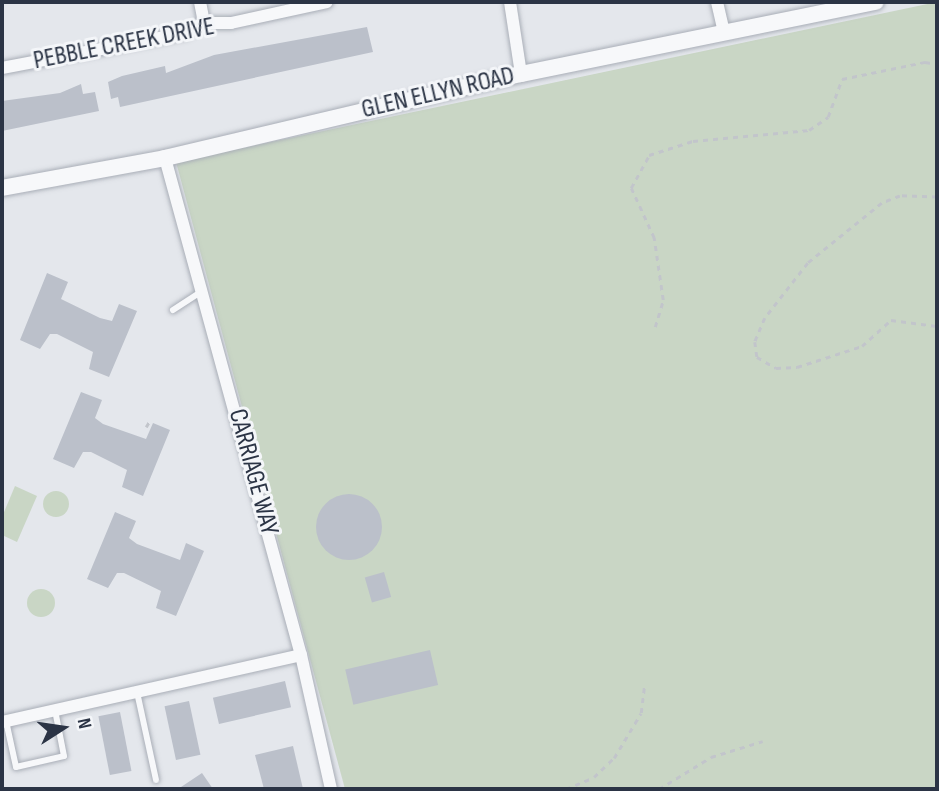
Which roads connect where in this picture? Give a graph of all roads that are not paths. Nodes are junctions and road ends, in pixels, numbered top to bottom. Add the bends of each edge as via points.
1 (200, 2) edge
2 (327, 2) edge
3 (510, 2) edge
4 (718, 2) edge
5 (876, 2) edge
6 (204, 23) junction
7 (724, 33) junction
8 (2, 68) edge
9 (521, 74) junction
10 (165, 158) junction
11 (2, 188) edge
12 (204, 290) junction
13 (173, 310) dead end
14 (301, 655) junction
15 (137, 692) junction
16 (55, 710) junction
17 (4, 721) edge
18 (156, 780) dead end
19 (331, 789) edge

1 - 6 street
2 - 6 street, PEBBLE CREEK DRIVE via 231,23
3 - 9 street
4 - 7 street
5 - 7 street, GLEN ELLYN ROAD
6 - 8 street, PEBBLE CREEK DRIVE via 185,33
7 - 9 street, GLEN ELLYN ROAD
9 - 10 street, GLEN ELLYN ROAD
10 - 11 street, GLEN ELLYN ROAD
10 - 12 street, CARRIAGE WAY
12 - 13 lane
12 - 14 street, CARRIAGE WAY
14 - 15 street
14 - 19 street, CARRIAGE WAY
15 - 16 street
15 - 18 lane
16 - 17 street
16 - 17 lane via 64,756 16,767

